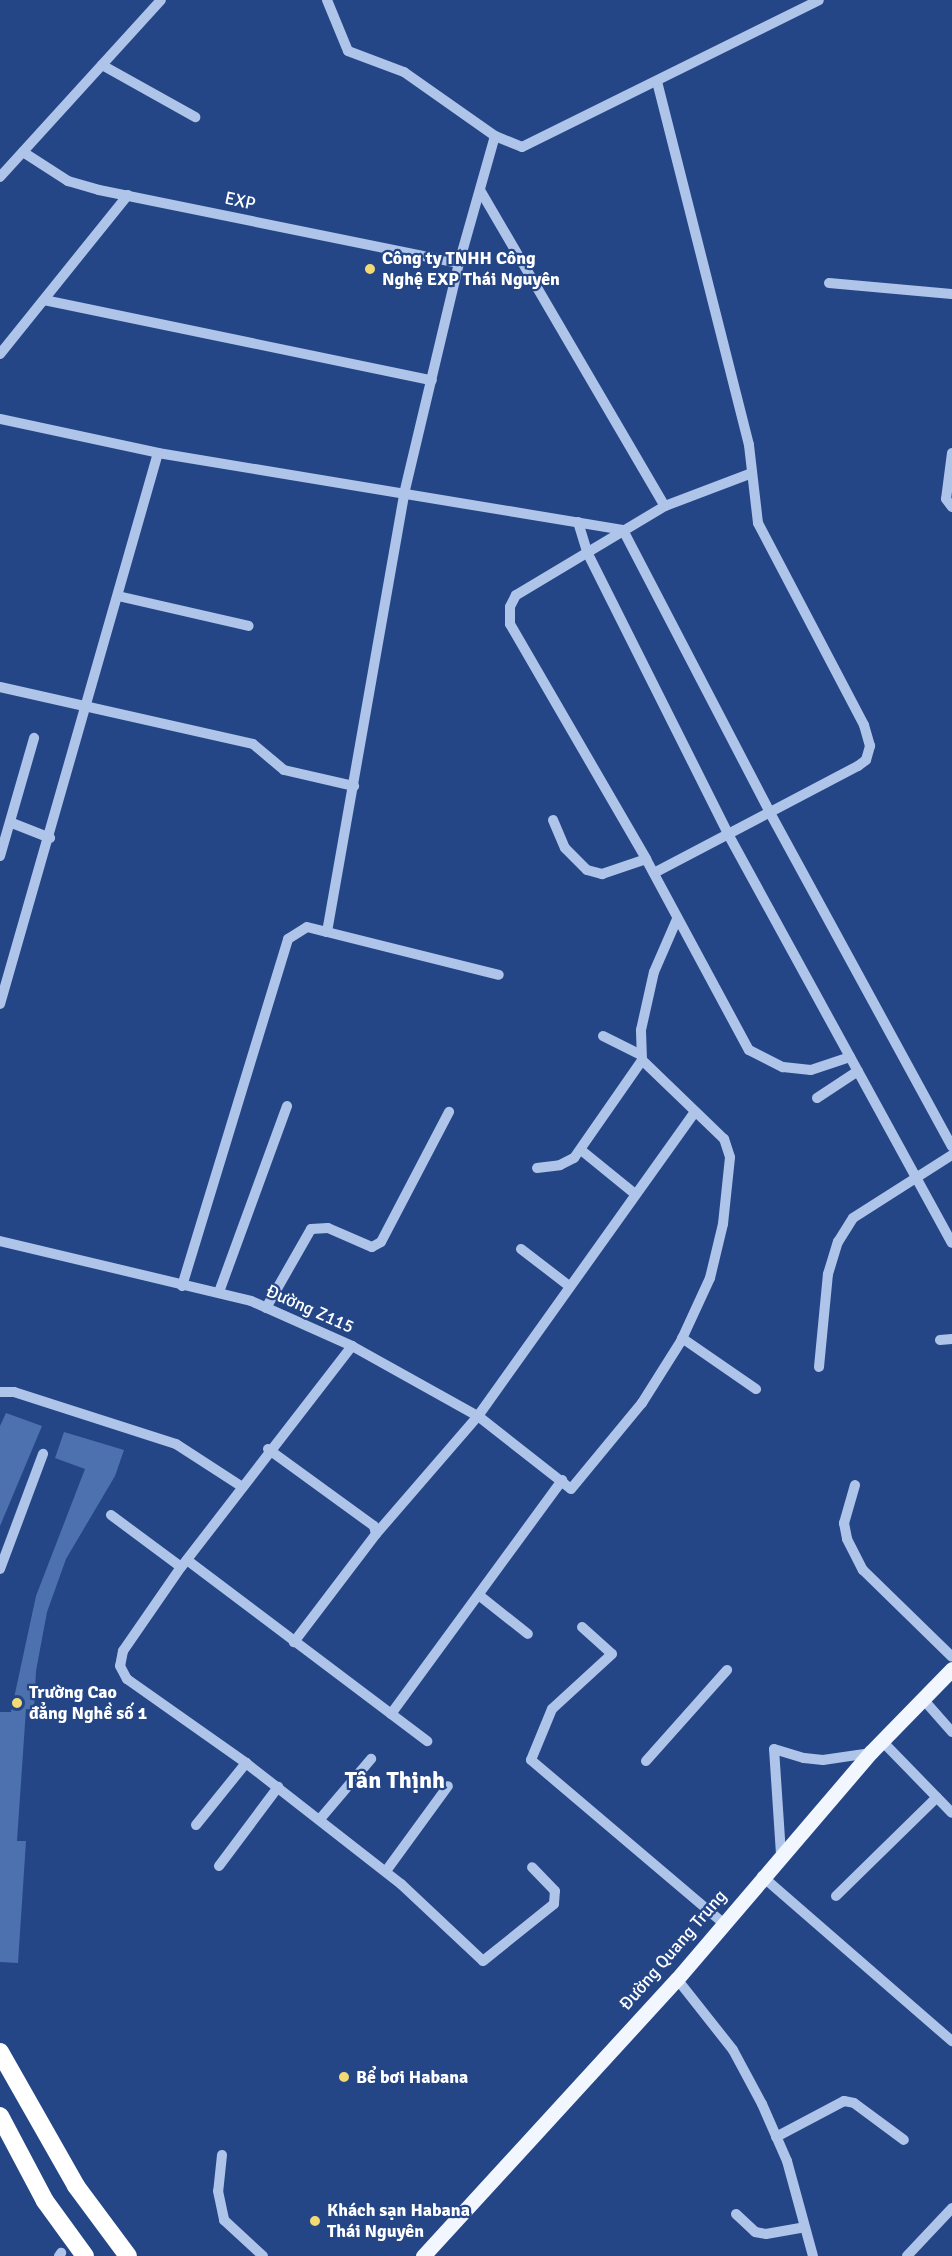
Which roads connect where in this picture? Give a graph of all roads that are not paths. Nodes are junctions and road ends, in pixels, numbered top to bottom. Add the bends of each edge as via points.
1 (161, 0) edge
2 (327, 0) edge
3 (819, 0) edge
4 (102, 65) junction
5 (657, 81) junction
6 (195, 117) dead end
7 (495, 136) junction
8 (23, 152) junction
9 (0, 177) edge
10 (480, 190) junction
11 (128, 195) junction
12 (459, 263) junction
13 (829, 283) dead end
14 (952, 294) edge
15 (44, 300) junction
16 (0, 354) edge
17 (432, 380) junction
18 (0, 419) edge
19 (158, 453) junction
20 (952, 453) edge
21 (752, 473) junction
22 (404, 494) junction
23 (665, 506) junction
24 (952, 507) edge
25 (578, 522) junction
26 (624, 530) junction
27 (586, 552) junction
28 (118, 596) junction
29 (249, 626) dead end
30 (0, 687) edge
31 (86, 708) junction
32 (34, 738) dead end
33 (354, 786) junction
34 (770, 811) junction
35 (553, 820) dead end
36 (12, 823) junction
37 (728, 834) junction
38 (50, 838) junction
39 (0, 856) edge
40 (646, 859) junction
41 (654, 873) junction
42 (677, 919) junction
43 (327, 932) junction
44 (499, 975) dead end
45 (0, 1004) edge
46 (603, 1036) dead end
47 (850, 1057) junction
48 (641, 1058) junction
49 (858, 1071) junction
50 (817, 1098) dead end
51 (287, 1106) dead end
52 (449, 1112) dead end
53 (695, 1112) junction
54 (952, 1146) edge
55 (581, 1150) junction
56 (952, 1155) edge
57 (537, 1168) dead end
58 (915, 1176) junction
59 (635, 1194) junction
60 (0, 1241) edge
61 (952, 1243) edge
62 (521, 1249) dead end
63 (568, 1285) junction
64 (182, 1286) junction
65 (219, 1292) junction
66 (266, 1308) junction
67 (682, 1338) junction
68 (952, 1339) edge
69 (940, 1340) dead end
70 (352, 1346) junction
71 (819, 1367) dead end
72 (756, 1389) dead end
73 (0, 1392) edge
74 (478, 1416) junction
75 (268, 1449) junction
76 (43, 1454) dead end
77 (562, 1480) junction
78 (855, 1485) dead end
79 (241, 1486) junction
80 (111, 1515) dead end
81 (376, 1534) junction
82 (184, 1564) junction
83 (0, 1569) edge
84 (480, 1596) junction
85 (582, 1627) dead end
86 (528, 1634) dead end
87 (294, 1642) junction
88 (952, 1657) edge
89 (952, 1669) edge
90 (727, 1670) dead end
91 (923, 1699) junction
92 (391, 1714) junction
93 (952, 1732) edge
94 (427, 1741) dead end
95 (882, 1741) junction
96 (871, 1752) junction
97 (371, 1759) dead end
98 (646, 1761) dead end
99 (246, 1763) junction
100 (448, 1786) dead end
101 (278, 1787) junction
102 (937, 1797) junction
103 (952, 1813) edge
104 (320, 1820) junction
105 (196, 1825) dead end
106 (782, 1854) junction
107 (219, 1866) dead end
108 (532, 1867) dead end
109 (386, 1871) junction
110 (762, 1876) junction
111 (836, 1896) dead end
112 (723, 1923) junction
113 (677, 1979) junction
114 (952, 2041) edge
115 (0, 2052) edge
116 (0, 2116) edge
117 (776, 2137) junction
118 (904, 2140) dead end
119 (222, 2154) dead end
120 (952, 2208) edge
121 (736, 2214) dead end
122 (804, 2227) junction
123 (85, 2256) edge
124 (128, 2256) edge
125 (263, 2256) edge
126 (423, 2256) edge
127 (813, 2256) edge
128 (907, 2256) edge

1 - 4 street
2 - 7 street via 348,51 404,72
3 - 5 street
4 - 6 street
4 - 8 street
5 - 7 street via 527,146 515,146
5 - 21 street via 728,356
7 - 10 street
8 - 9 street
8 - 11 street, EXP via 68,181
10 - 12 street
10 - 23 street
11 - 12 street, EXP
11 - 15 street
12 - 17 street
13 - 14 street
15 - 16 street
15 - 17 street
17 - 22 street
18 - 19 street
19 - 22 street
19 - 28 street
20 - 24 street via 946,499
21 - 23 street
21 - 34 street via 758,523 864,725 870,746 870,753 858,766
22 - 25 street
22 - 33 street
23 - 26 street
25 - 26 street
25 - 27 street
26 - 27 street
26 - 34 street
27 - 37 street
27 - 40 street via 516,595 510,607 510,624
28 - 29 street
28 - 31 street
30 - 31 street
31 - 33 street via 253,744 284,771
31 - 38 street
32 - 36 street
33 - 43 street
34 - 37 street
34 - 54 street
35 - 40 street via 565,848 587,870 602,874
36 - 38 street
36 - 39 street
37 - 41 street
37 - 47 street
38 - 45 street
40 - 41 street
41 - 42 street
42 - 47 street via 749,1050 783,1067 811,1070
42 - 48 street via 654,972 641,1030
43 - 44 street
43 - 64 street via 307,927 288,939
46 - 48 street
47 - 49 street
48 - 53 street
48 - 55 street
49 - 50 street
49 - 58 street
51 - 65 street
52 - 66 street via 381,1242 372,1247 328,1228 310,1229
53 - 59 street
53 - 67 street via 724,1139 730,1156 723,1224 710,1278
55 - 57 street via 560,1165
55 - 59 street
56 - 58 street
58 - 61 street
58 - 71 street via 853,1218 838,1242 828,1274
59 - 63 street
60 - 64 street, Đường Z115
62 - 63 street
63 - 74 street
64 - 65 street, Đường Z115
65 - 66 street, Đường Z115
66 - 70 street, Đường Z115
67 - 72 street
67 - 77 street, Đường Z115 via 642,1403 571,1489
68 - 69 street
70 - 74 street, Đường Z115
70 - 75 street
73 - 79 street via 14,1392 176,1444
74 - 77 street, Đường Z115
74 - 81 street
75 - 79 street
75 - 81 street via 374,1526
76 - 83 street
77 - 84 street
78 - 88 street via 844,1523 847,1539 863,1570
79 - 82 street
80 - 82 street
81 - 87 street
82 - 87 street
82 - 99 street via 123,1651 120,1666 127,1679
84 - 86 street
84 - 92 street
85 - 112 street via 612,1654 552,1709 531,1760
87 - 92 street
89 - 91 main road, Đường Quang Trung
90 - 98 street
91 - 93 street
91 - 95 main road, Đường Quang Trung
92 - 94 street
95 - 96 main road, Đường Quang Trung
95 - 102 street
96 - 106 main road, Đường Quang Trung
96 - 106 street via 823,1760 774,1749
97 - 104 street
99 - 101 street
99 - 105 street
100 - 109 street
101 - 104 street
101 - 107 street
102 - 103 street
102 - 111 street
104 - 109 street
106 - 110 main road, Đường Quang Trung
108 - 109 street via 555,1891 554,1904 483,1961
110 - 112 main road, Đường Quang Trung
110 - 114 street
112 - 113 main road, Đường Quang Trung
113 - 117 street via 733,2050
113 - 126 main road, Đường Quang Trung
115 - 124 highway via 76,2186
116 - 123 highway via 45,2201
117 - 118 street via 844,2101 854,2103
117 - 122 street via 787,2161
119 - 125 street via 218,2191 224,2220
120 - 128 street
121 - 122 street via 755,2232 766,2234
122 - 127 street

